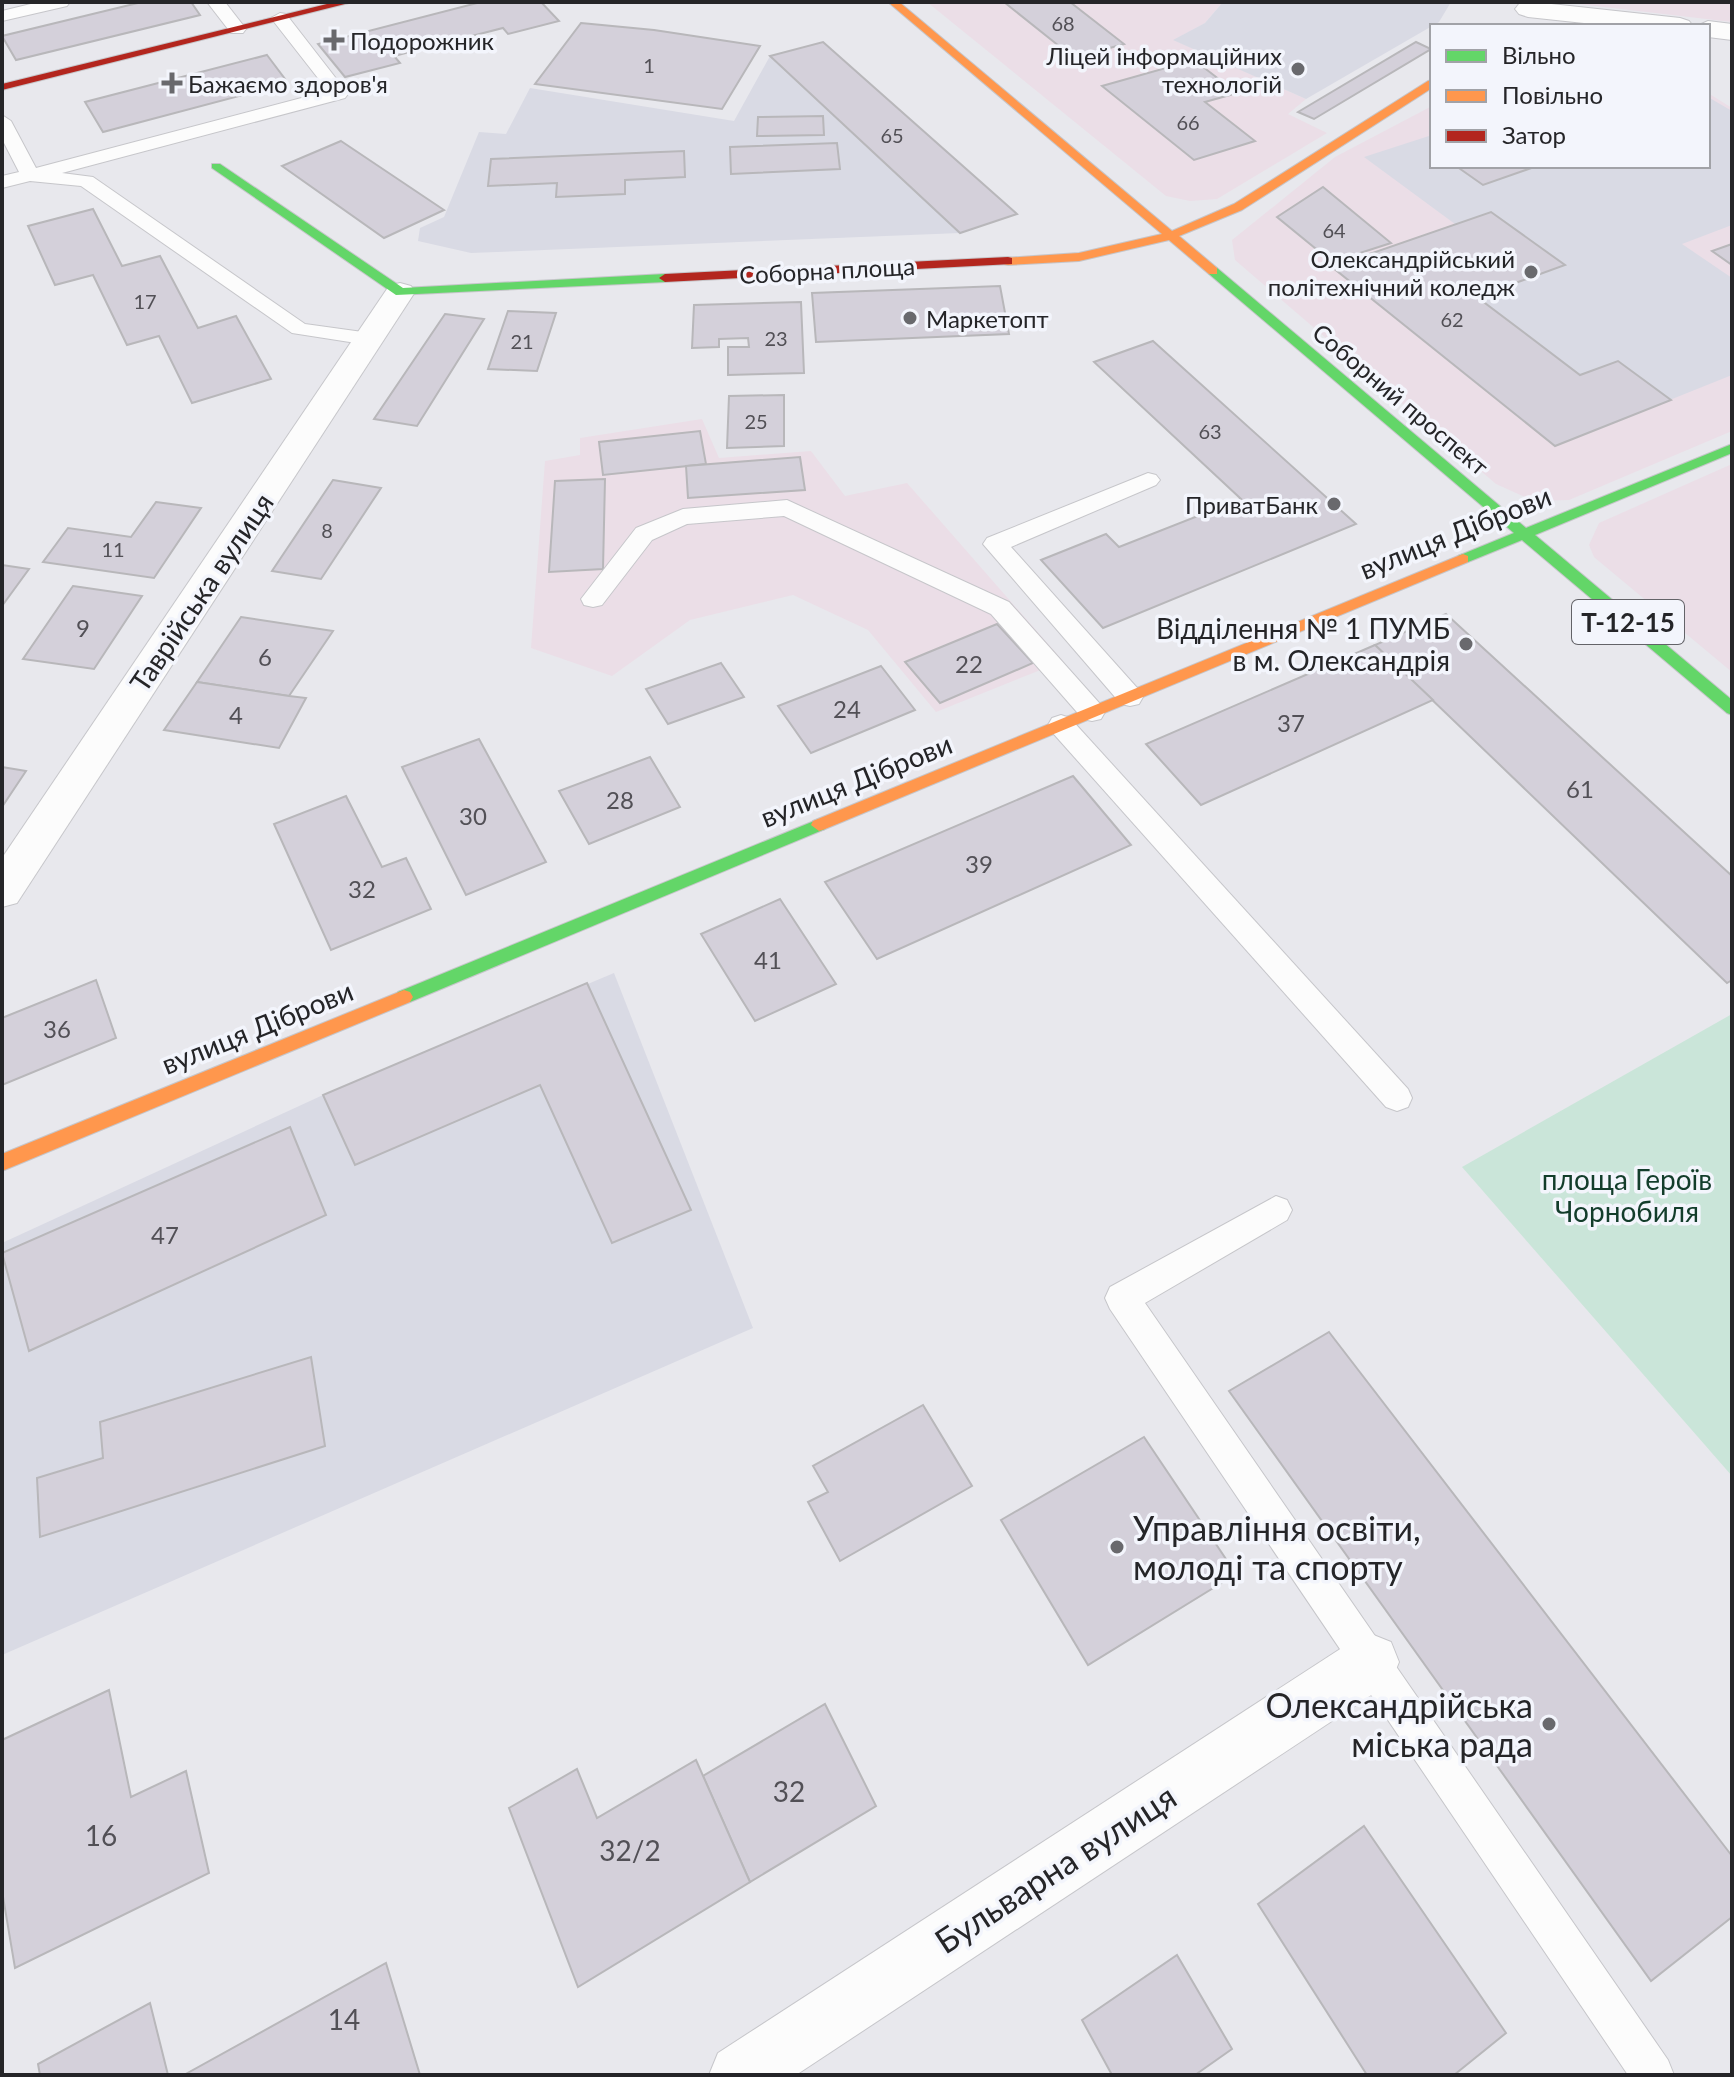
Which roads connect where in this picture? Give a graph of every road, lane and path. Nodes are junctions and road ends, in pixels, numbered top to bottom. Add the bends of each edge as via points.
1 (61, 2) edge
2 (216, 2) edge
3 (348, 2) edge
4 (893, 2) edge
5 (1522, 12) edge
6 (2, 16) edge
7 (280, 18) junction
8 (1657, 24) edge
9 (237, 29) junction
10 (1710, 29) edge
11 (1732, 32) edge
12 (1430, 84) edge
13 (2, 87) edge
14 (2, 121) edge
15 (216, 166) dead end
16 (30, 175) junction
17 (2, 182) edge
18 (1170, 236) junction
19 (400, 292) junction
20 (369, 339) junction
21 (1732, 448) edge
22 (1148, 480) dead end
23 (1524, 534) junction
24 (593, 599) dead end
25 (1130, 697) junction
26 (1732, 709) edge
27 (1092, 712) junction
28 (1061, 725) junction
29 (2, 891) edge
30 (1397, 1098) dead end
31 (2, 1163) edge
32 (1276, 1210) dead end
33 (1371, 1662) junction
34 (740, 2075) edge
35 (1653, 2075) edge

1 - 6 lane
2 - 9 lane
3 - 7 street
4 - 18 street, Соборний проспект / Т-12-15
5 - 8 street
7 - 9 street
7 - 16 lane via 339,94
9 - 13 street
10 - 11 street
12 - 18 street, Соборна площа via 1238,207
14 - 16 lane
15 - 19 street
16 - 17 lane
16 - 20 lane via 86,181 299,329
18 - 19 street, Соборна площа via 1079,257
18 - 23 street, Соборний проспект / Т-12-15
19 - 20 street, Таврійська вулиця
20 - 29 street, Таврійська вулиця
21 - 23 street, вулиця Діброви
22 - 25 lane via 995,544
23 - 25 street, вулиця Діброви
23 - 26 street, Соборний проспект / Т-12-15
24 - 27 lane via 644,534 683,517 787,508 1000,608
25 - 27 street, вулиця Діброви
27 - 28 street, вулиця Діброви
28 - 30 lane
28 - 31 street, вулиця Діброви
32 - 33 lane via 1122,1298
33 - 34 street, Бульварна вулиця
33 - 35 lane

